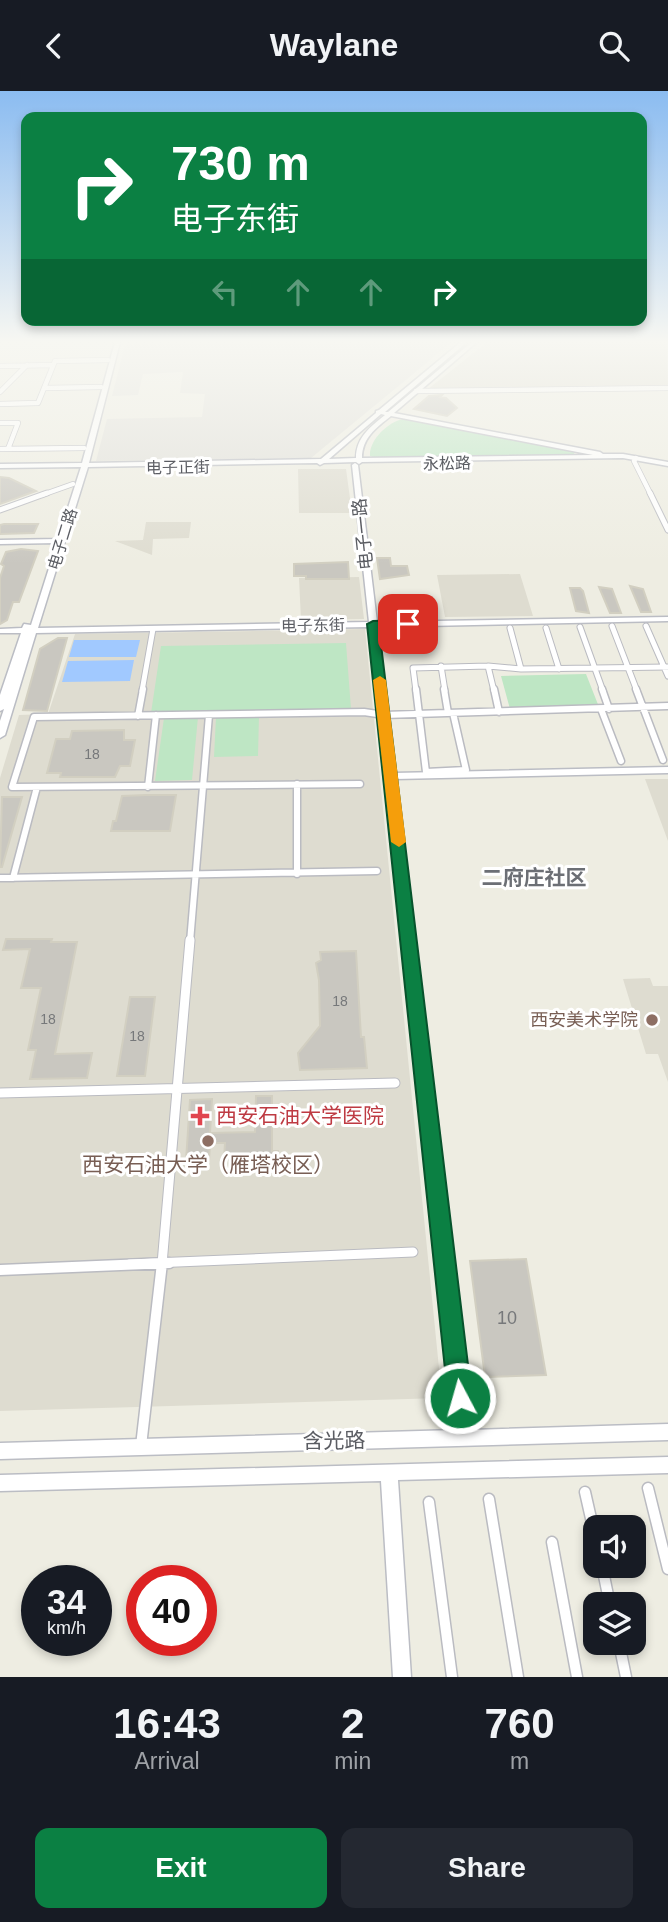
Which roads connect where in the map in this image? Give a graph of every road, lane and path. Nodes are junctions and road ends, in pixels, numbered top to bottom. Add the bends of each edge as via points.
1 (93, 416) edge
2 (95, 416) edge
3 (373, 416) edge
4 (386, 416) edge
5 (399, 416) edge
6 (0, 423) edge
7 (352, 435) junction
8 (84, 448) junction
9 (0, 449) edge
10 (8, 449) junction
11 (620, 457) junction
12 (635, 459) junction
13 (355, 462) junction
14 (320, 463) junction
15 (82, 466) junction
16 (668, 466) edge
17 (0, 467) edge
18 (73, 484) junction
19 (0, 510) edge
20 (668, 530) edge
21 (58, 541) junction
22 (0, 542) edge
23 (668, 619) edge
24 (373, 624) junction
25 (612, 626) dead end
26 (646, 626) dead end
27 (580, 627) dead end
28 (510, 628) dead end
29 (546, 628) dead end
30 (153, 629) junction
31 (29, 630) junction
32 (0, 631) edge
33 (441, 666) junction
34 (488, 666) junction
35 (666, 667) edge
36 (594, 668) junction
37 (628, 668) junction
38 (521, 669) junction
39 (559, 669) junction
40 (668, 676) edge
41 (668, 706) edge
42 (0, 708) edge
43 (643, 708) junction
44 (605, 709) junction
45 (499, 712) junction
46 (420, 713) junction
47 (451, 713) junction
48 (156, 715) junction
49 (209, 715) junction
50 (384, 715) junction
51 (138, 716) junction
52 (0, 735) edge
53 (621, 761) dead end
54 (665, 765) edge
55 (391, 776) junction
56 (297, 784) junction
57 (360, 784) dead end
58 (202, 785) junction
59 (37, 787) junction
60 (148, 787) junction
61 (377, 871) dead end
62 (297, 874) junction
63 (195, 876) junction
64 (0, 878) edge
65 (13, 878) junction
66 (395, 1083) dead end
67 (177, 1090) junction
68 (0, 1093) edge
69 (413, 1252) dead end
70 (162, 1263) junction
71 (0, 1270) edge
72 (668, 1432) edge
73 (464, 1438) junction
74 (141, 1447) junction
75 (0, 1451) edge
76 (668, 1465) edge
77 (388, 1473) junction
78 (0, 1483) edge
79 (648, 1488) dead end
80 (585, 1493) dead end
81 (489, 1499) dead end
82 (429, 1502) dead end
83 (590, 1515) edge
84 (552, 1542) dead end
85 (668, 1569) edge
86 (621, 1655) edge
87 (402, 1677) edge
88 (452, 1677) edge
89 (519, 1677) edge
90 (578, 1677) edge
91 (626, 1677) edge

1 - 8 main road, 电子二路
2 - 15 main road, 电子二路
3 - 7 main road
4 - 13 main road, 电子一路 via 361,440
5 - 11 main road
6 - 10 street via 18,423
7 - 13 main road, 电子一路
7 - 14 main road
8 - 10 street
8 - 15 main road, 电子二路
9 - 10 street
11 - 12 main road, 永松路
11 - 13 main road, 永松路 via 620,461
12 - 16 main road, 永松路
12 - 20 street
13 - 14 main road, 电子正街
13 - 24 main road, 电子一路
14 - 15 main road, 电子正街
15 - 17 main road, 电子正街
15 - 18 main road, 电子二路
15 - 21 main road, 电子二路
18 - 19 street
18 - 21 main road, 电子二路
21 - 22 main road
21 - 31 main road, 电子二路
23 - 24 main road, 电子东街
24 - 30 main road, 电子东街
24 - 50 main road, 电子一路
25 - 37 street
26 - 35 street
27 - 36 street
28 - 38 street
29 - 39 street
30 - 31 main road, 电子东街
30 - 51 street
31 - 32 main road, 电子东街
31 - 42 main road, 电子二路
31 - 52 main road, 电子二路
33 - 34 street
33 - 46 street via 413,668
33 - 47 street
34 - 38 street
34 - 45 street
35 - 37 street
35 - 40 street
36 - 37 street
36 - 39 street
36 - 44 street
37 - 43 street
38 - 39 street
41 - 43 street
43 - 44 street
43 - 54 street
44 - 45 street
44 - 53 street
45 - 47 street
46 - 47 street
46 - 47 street via 426,772 466,770
46 - 50 street
48 - 49 street
48 - 51 street
48 - 60 street
49 - 50 street
49 - 58 street
50 - 55 main road, 电子一路
51 - 59 street via 34,717 12,787
54 - 55 main road
55 - 73 main road, 电子一路
56 - 57 street
56 - 58 street
56 - 62 street
58 - 60 street
58 - 63 street
59 - 60 street
59 - 65 street
61 - 62 street
62 - 63 street
63 - 65 street
63 - 67 street
64 - 65 street
66 - 67 street
67 - 68 street
67 - 70 street
69 - 70 street
70 - 71 street
70 - 74 street
72 - 73 main road, 含光路
73 - 74 main road, 含光路
74 - 75 main road, 含光路
76 - 77 main road, 含光路
77 - 78 main road, 含光路
77 - 87 main road
79 - 85 street
80 - 83 street
81 - 89 street
82 - 88 street
84 - 90 street
86 - 91 street

